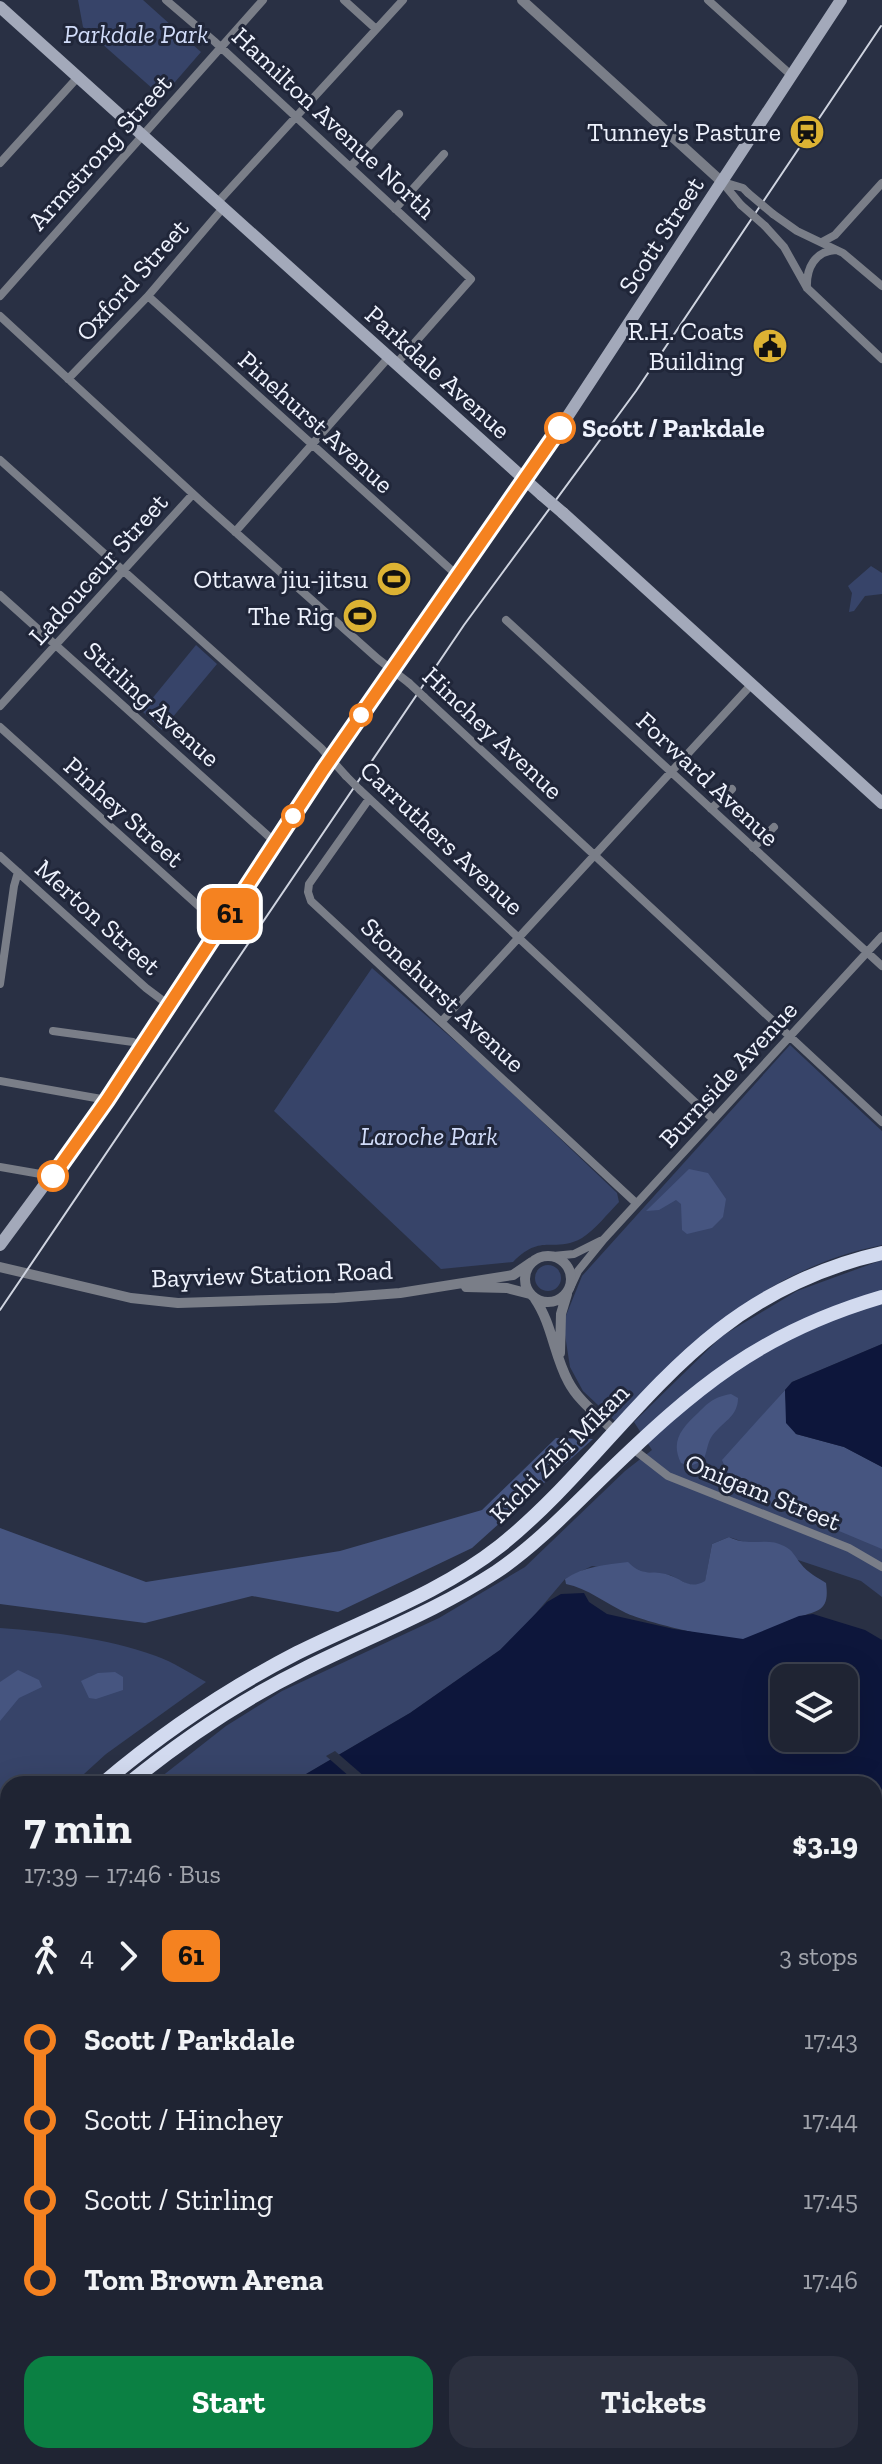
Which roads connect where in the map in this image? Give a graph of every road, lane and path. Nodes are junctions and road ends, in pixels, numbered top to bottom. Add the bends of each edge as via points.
1 (166, 0) edge
2 (263, 0) edge
3 (344, 0) edge
4 (403, 0) edge
5 (522, 0) edge
6 (708, 0) edge
7 (841, 0) edge
8 (0, 7) edge
9 (376, 29) junction
10 (220, 47) junction
11 (791, 75) junction
12 (78, 77) junction
13 (399, 114) dead end
14 (296, 118) junction
15 (141, 134) junction
16 (444, 154) dead end
17 (0, 163) edge
18 (350, 167) junction
19 (722, 182) junction
20 (882, 183) edge
21 (220, 206) junction
22 (395, 209) junction
23 (821, 242) junction
24 (839, 250) junction
25 (882, 286) edge
26 (807, 288) junction
27 (0, 296) edge
28 (148, 296) junction
29 (0, 316) edge
30 (882, 359) edge
31 (392, 360) junction
32 (68, 379) junction
33 (312, 445) junction
34 (0, 460) edge
35 (525, 480) junction
36 (193, 494) junction
37 (235, 532) junction
38 (123, 570) junction
39 (459, 577) junction
40 (0, 595) edge
41 (506, 620) dead end
42 (56, 646) junction
43 (393, 670) junction
44 (751, 685) junction
45 (0, 706) edge
46 (0, 727) edge
47 (331, 760) junction
48 (671, 773) junction
49 (732, 789) dead end
50 (369, 799) junction
51 (882, 803) edge
52 (711, 809) junction
53 (774, 827) dead end
54 (276, 843) junction
55 (753, 848) junction
56 (0, 856) edge
57 (595, 856) junction
58 (18, 872) junction
59 (222, 927) junction
60 (882, 936) edge
61 (520, 938) junction
62 (867, 953) junction
63 (882, 966) edge
64 (0, 984) edge
65 (170, 1006) junction
66 (442, 1021) junction
67 (53, 1031) dead end
68 (790, 1036) junction
69 (142, 1048) junction
70 (0, 1081) edge
71 (107, 1100) junction
72 (713, 1119) junction
73 (882, 1122) edge
74 (0, 1167) edge
75 (53, 1176) junction
76 (636, 1203) junction
77 (604, 1239) junction
78 (0, 1245) edge
79 (882, 1253) edge
80 (553, 1256) junction
81 (532, 1262) junction
82 (0, 1267) edge
83 (452, 1286) junction
84 (570, 1288) junction
85 (533, 1297) junction
86 (882, 1297) edge
87 (559, 1359) junction
88 (615, 1432) junction
89 (632, 1448) junction
90 (882, 1567) edge
91 (111, 1776) edge
92 (138, 1776) edge

1 - 10 street, Hamilton Avenue North
2 - 10 street, Armstrong Street
3 - 9 street
4 - 9 street, Oxford Street
5 - 19 street
6 - 11 street
7 - 11 main road, Scott Street
8 - 12 main road, Parkdale Avenue
9 - 14 street, Oxford Street
10 - 14 street, Hamilton Avenue North
10 - 15 street, Armstrong Street
11 - 19 main road, Scott Street
12 - 15 main road, Parkdale Avenue
12 - 17 street
13 - 18 street
14 - 18 street, Hamilton Avenue North
14 - 21 street, Oxford Street
15 - 21 main road, Parkdale Avenue
15 - 27 street, Armstrong Street
16 - 22 street
18 - 22 street, Hamilton Avenue North
19 - 23 street, bridge via 743,188 797,231
19 - 26 street, bridge via 784,247
19 - 35 main road, Scott Street
20 - 23 street via 835,235
21 - 28 street, Oxford Street
21 - 31 main road, Parkdale Avenue
22 - 31 street, Hamilton Avenue North via 471,279
23 - 24 street
24 - 25 street
24 - 26 street via 814,260
26 - 30 street
28 - 32 street, Oxford Street
28 - 33 street, Pinehurst Avenue
29 - 32 street, Hinchey Avenue
31 - 33 street
31 - 35 main road, Parkdale Avenue
32 - 36 street, Hinchey Avenue
33 - 37 street
33 - 39 street, Pinehurst Avenue
34 - 38 street, Carruthers Avenue
35 - 39 main road, Scott Street
35 - 44 main road, Parkdale Avenue, bridge
36 - 37 street, Hinchey Avenue
36 - 38 street, Ladouceur Street
37 - 43 street, Hinchey Avenue
38 - 42 street, Ladouceur Street
38 - 47 street, Carruthers Avenue
39 - 43 main road, Scott Street
40 - 42 street, Stirling Avenue
41 - 48 street, Forward Avenue
42 - 45 street, Ladouceur Street
42 - 54 street, Stirling Avenue
43 - 47 main road, Scott Street
43 - 57 street, Hinchey Avenue, bridge
44 - 48 street
44 - 51 main road, Parkdale Avenue
46 - 59 street, Pinhey Street
47 - 50 street, Carruthers Avenue, bridge
47 - 54 main road, Scott Street
48 - 52 street, Forward Avenue
48 - 57 street
49 - 52 street
50 - 61 street, Carruthers Avenue
50 - 66 street, Stonehurst Avenue via 308,892 311,901
52 - 55 street, Forward Avenue
53 - 55 street
54 - 59 main road, Scott Street
55 - 62 street, Forward Avenue
56 - 58 street, Merton Street
57 - 61 street
57 - 68 street, Hinchey Avenue
58 - 64 street
58 - 65 street, Merton Street
59 - 65 main road, Scott Street
60 - 62 street, Burnside Avenue
61 - 66 street
61 - 72 street, Carruthers Avenue
62 - 63 street, Forward Avenue
62 - 68 street, Burnside Avenue
65 - 69 main road, Scott Street
66 - 76 street, Stonehurst Avenue
67 - 69 street via 133,1042
68 - 72 street, Burnside Avenue
68 - 73 street, Hinchey Avenue
69 - 71 main road, Scott Street
70 - 71 street
71 - 75 main road, Scott Street
72 - 76 street, Burnside Avenue
74 - 75 street
75 - 78 main road, Scott Street
76 - 77 street, Burnside Avenue
77 - 80 street, Burnside Avenue via 574,1254
77 - 84 street, Burnside Avenue
79 - 88 highway, Kichi Zībī Mīkan via 796,1283 733,1320
80 - 81 street
80 - 84 street via 568,1266
81 - 83 street, Bayview Station Road via 513,1275
81 - 85 street via 525,1275
82 - 83 street, Bayview Station Road via 169,1303 346,1298
83 - 85 street, Bayview Station Road via 507,1288
84 - 85 street via 553,1302
84 - 87 street via 561,1314
85 - 87 street via 547,1320
86 - 89 highway, Kichi Zībī Mīkan via 803,1325 753,1351 702,1386
87 - 88 street via 575,1392
88 - 89 highway
88 - 91 highway, Kichi Zībī Mīkan via 545,1506 477,1562 279,1662 211,1702
89 - 90 street, Onigam Street via 668,1476 849,1548
89 - 92 highway, Kichi Zībī Mīkan via 499,1570 436,1607 290,1676 225,1714

